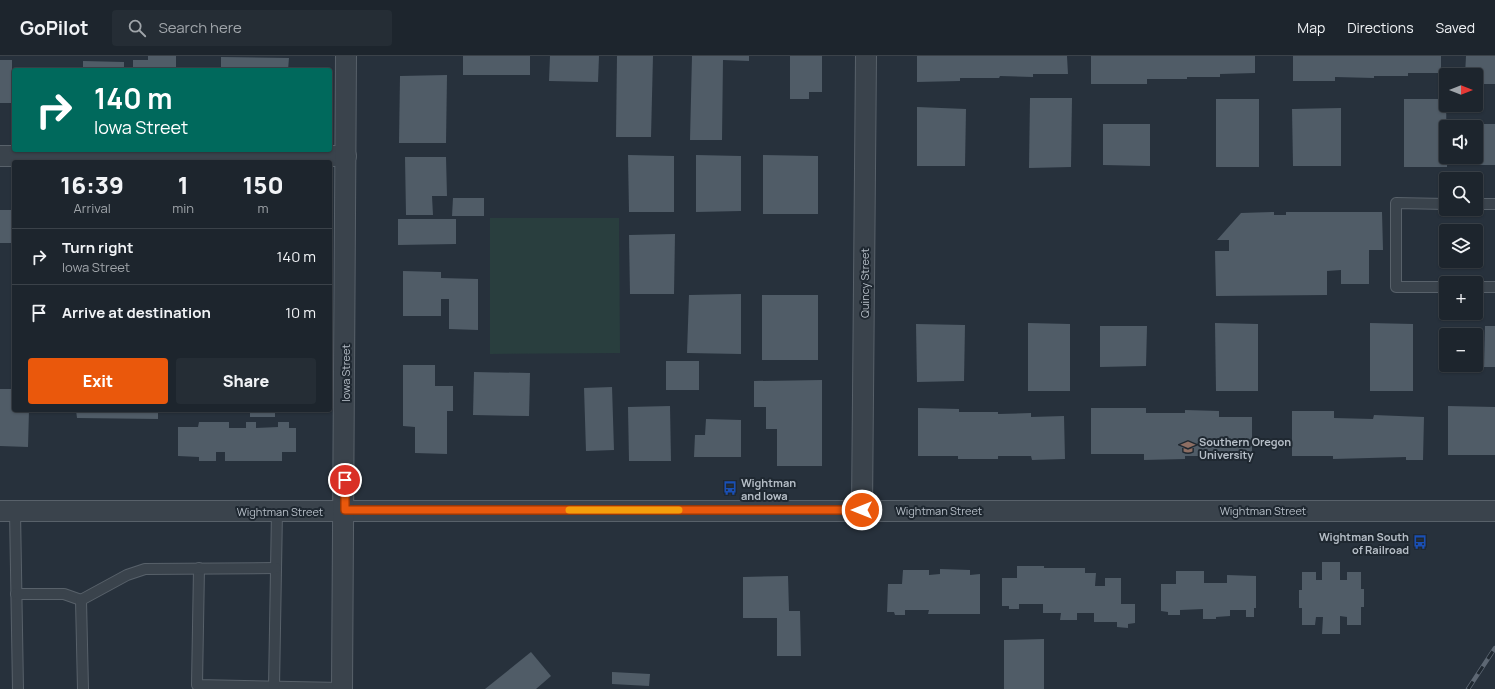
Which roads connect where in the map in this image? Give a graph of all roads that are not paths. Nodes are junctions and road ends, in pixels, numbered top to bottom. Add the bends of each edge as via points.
1 (346, 56) edge
2 (866, 56) edge
3 (0, 156) edge
4 (346, 156) junction
5 (1439, 204) edge
6 (1483, 204) edge
7 (1495, 204) edge
8 (1439, 287) edge
9 (1483, 287) edge
10 (1495, 288) edge
11 (345, 510) junction
12 (862, 510) junction
13 (7, 511) edge
14 (277, 511) junction
15 (1495, 511) edge
16 (199, 568) junction
17 (276, 568) junction
18 (16, 594) junction
19 (81, 600) junction
20 (274, 687) junction
21 (342, 688) edge
22 (18, 689) edge
23 (83, 689) edge

1 - 4 street, Iowa Street
2 - 12 street, Quincy Street
3 - 4 street
4 - 11 street, Iowa Street
5 - 8 lane via 1396,203 1396,287
6 - 7 lane
9 - 10 lane
11 - 12 street, Wightman Street
11 - 14 street, Wightman Street
11 - 21 street, Iowa Street
12 - 15 street, Wightman Street
13 - 14 street, Wightman Street
13 - 18 lane
14 - 17 lane
16 - 17 lane
16 - 19 lane via 145,569 127,575
16 - 20 lane via 197,685
17 - 20 lane
18 - 19 lane via 64,594
18 - 22 lane
19 - 23 lane
20 - 21 lane

